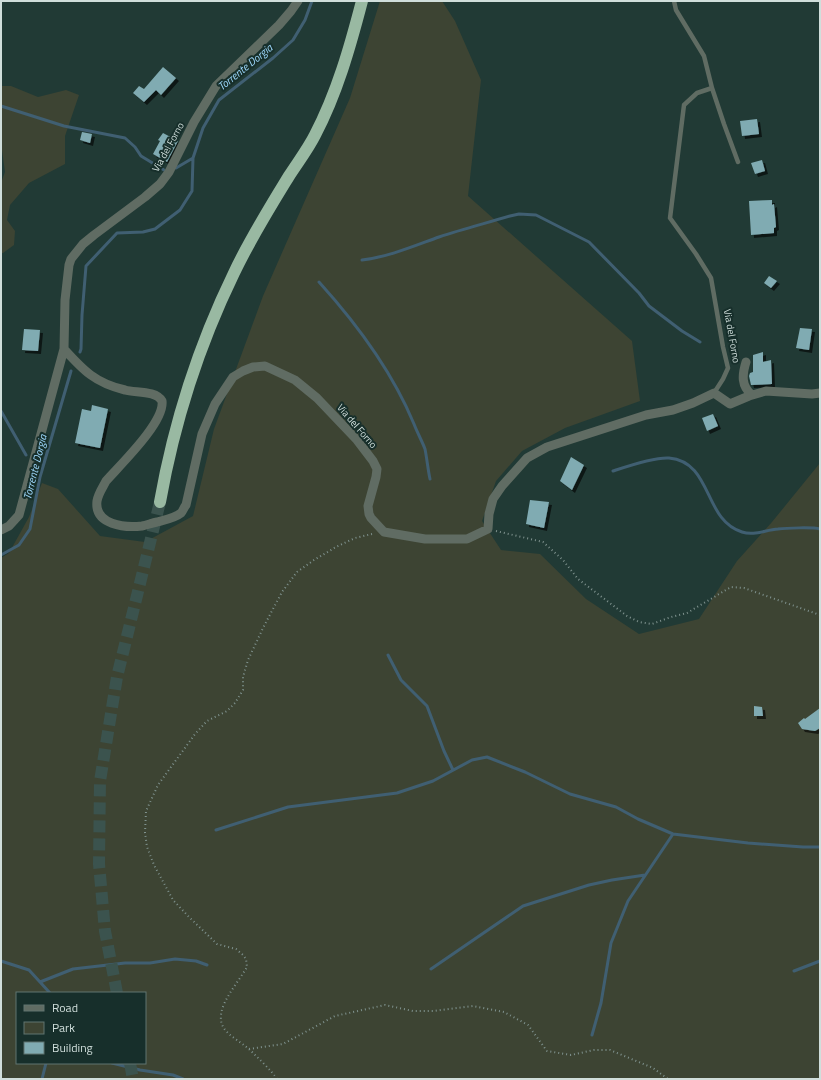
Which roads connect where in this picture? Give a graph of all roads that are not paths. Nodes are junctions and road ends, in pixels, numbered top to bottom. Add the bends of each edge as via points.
1 (298, 1) edge
2 (362, 1) edge
3 (674, 1) edge
4 (712, 88) junction
5 (738, 162) dead end
6 (64, 349) junction
7 (746, 362) dead end
8 (714, 393) junction
9 (820, 394) edge
10 (752, 395) junction
11 (160, 502) tunnel mouth
12 (1, 530) edge

1 - 6 street, Via del Forno via 279,25 216,86 160,184 83,244 71,259 65,300
2 - 11 highway via 340,76 315,135 234,272 204,342 175,431
3 - 4 lane via 676,10 704,56
4 - 5 lane
4 - 8 lane, Via del Forno via 697,93 684,105 670,218 711,278 728,368
6 - 8 street, Via del Forno via 86,372 103,383 158,396 162,401 162,409 155,424 100,491 97,501 101,516 118,526 142,526 172,518 180,513 186,505 202,434 215,404 233,377 254,367 265,366 294,380 318,398 357,440 377,469 368,506 371,518 384,532 424,539 467,539 488,529 489,514 502,486 526,458 547,447 646,415 673,410
6 - 12 street, Via del Forno via 19,515 9,526
7 - 10 street via 743,378 746,391
8 - 10 street via 730,404
9 - 10 street via 766,392

